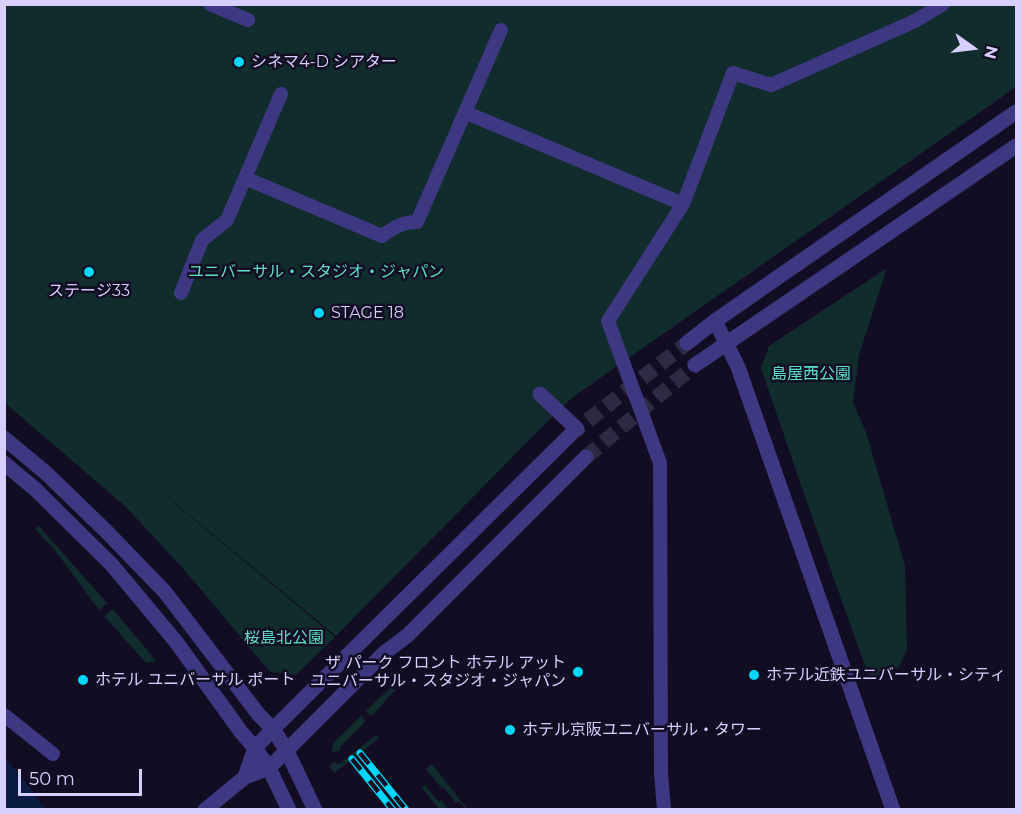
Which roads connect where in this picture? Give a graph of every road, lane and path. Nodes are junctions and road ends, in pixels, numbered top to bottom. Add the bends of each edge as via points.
1 (210, 4) edge
2 (943, 4) edge
3 (248, 20) dead end
4 (501, 30) dead end
5 (281, 94) dead end
6 (1017, 112) edge
7 (474, 116) dead end
8 (1017, 146) edge
9 (245, 178) junction
10 (683, 204) junction
11 (181, 293) dead end
12 (715, 321) junction
13 (687, 343) tunnel mouth
14 (727, 344) junction
15 (695, 365) tunnel mouth
16 (540, 394) dead end
17 (4, 438) edge
18 (586, 457) tunnel mouth
19 (4, 464) edge
20 (4, 715) edge
21 (273, 729) junction
22 (255, 748) junction
23 (287, 751) junction
24 (53, 754) dead end
25 (269, 768) junction
26 (245, 777) junction
27 (205, 810) edge
28 (289, 810) edge
29 (315, 810) edge
30 (664, 810) edge
31 (892, 810) edge

1 - 3 street
2 - 10 street via 915,21 771,85 733,73
4 - 9 street via 417,222 395,226 382,237
5 - 9 street
6 - 12 street
7 - 10 street
8 - 14 street
9 - 11 street via 227,220 202,240
10 - 30 street via 608,321 660,464
12 - 13 street
12 - 14 street
14 - 15 street
14 - 31 street
16 - 21 street via 573,432
17 - 21 street via 46,473 156,583
18 - 23 street
19 - 22 street via 35,489 112,566 177,643
20 - 24 street
21 - 22 street
21 - 23 street
22 - 25 street
22 - 26 street
23 - 25 street
23 - 29 street
25 - 26 street
25 - 28 street
26 - 27 street

